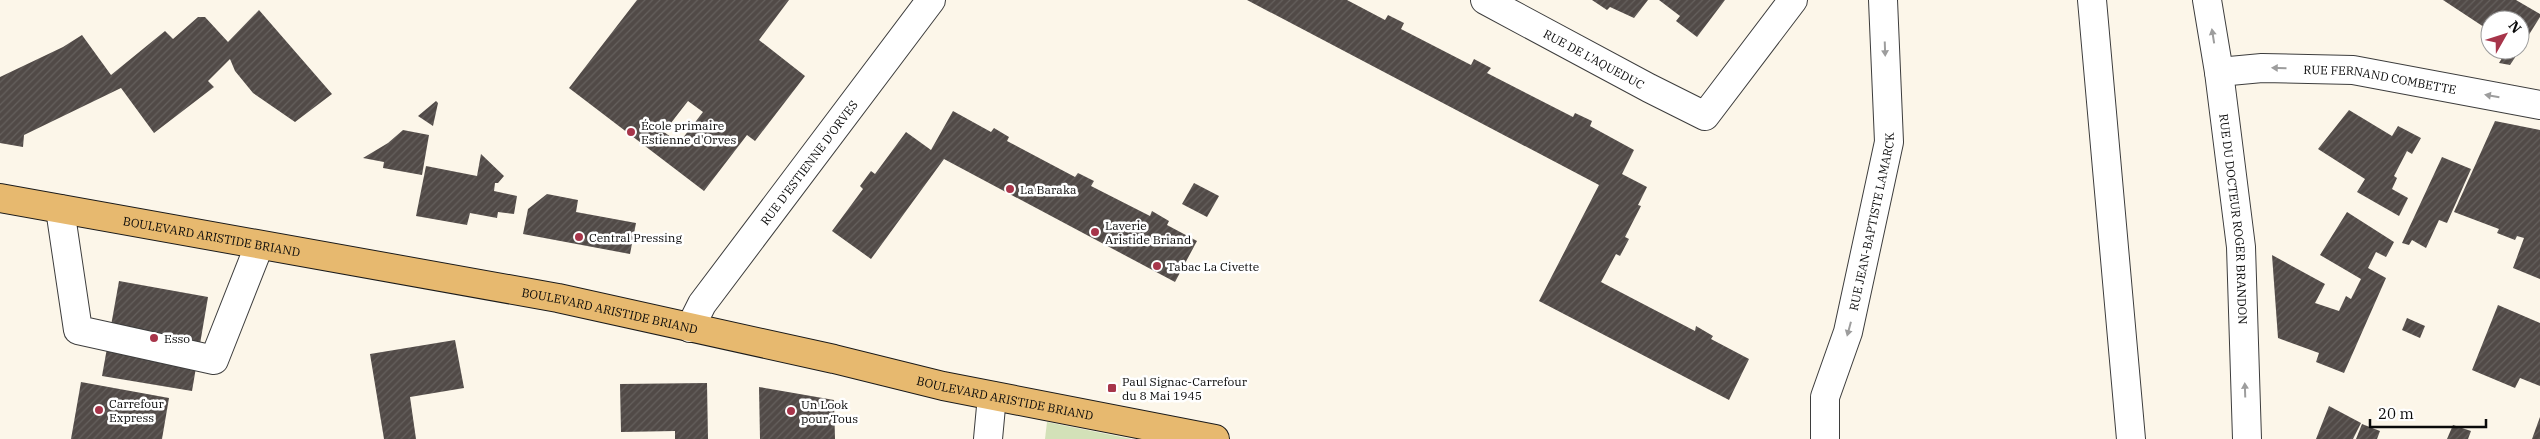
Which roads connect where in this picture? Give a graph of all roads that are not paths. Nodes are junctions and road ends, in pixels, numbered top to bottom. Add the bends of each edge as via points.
1 (931, 0) edge
2 (1485, 0) edge
3 (1793, 0) edge
4 (1883, 0) edge
5 (2092, 0) edge
6 (2207, 0) edge
7 (2219, 72) junction
8 (2540, 105) edge
9 (0, 198) edge
10 (60, 209) junction
11 (259, 246) junction
12 (690, 328) junction
13 (992, 396) junction
14 (988, 439) edge
15 (1216, 439) edge
16 (1826, 439) edge
17 (2131, 439) edge
18 (2247, 439) edge

1 - 12 street, RUE D'ESTIENNE D'ORVES via 702,304
2 - 3 street, RUE DE L'AQUEDUC via 1705,116
4 -> 16 street, RUE JEAN-BAPTISTE LAMARCK via 1889,142 1848,332 1825,396
5 - 17 street
7 -> 6 street, RUE DU DOCTEUR ROGER BRANDON
8 -> 7 street, RUE FERNAND COMBETTE via 2353,70 2262,68
18 -> 7 street, RUE DU DOCTEUR ROGER BRANDON via 2241,248
9 - 10 main road, BOULEVARD ARISTIDE BRIAND
10 - 11 main road, BOULEVARD ARISTIDE BRIAND
10 - 11 street via 78,330 214,360
11 - 12 main road, BOULEVARD ARISTIDE BRIAND via 558,298
12 - 13 main road, BOULEVARD ARISTIDE BRIAND
13 - 14 street
13 - 15 main road, BOULEVARD ARISTIDE BRIAND

